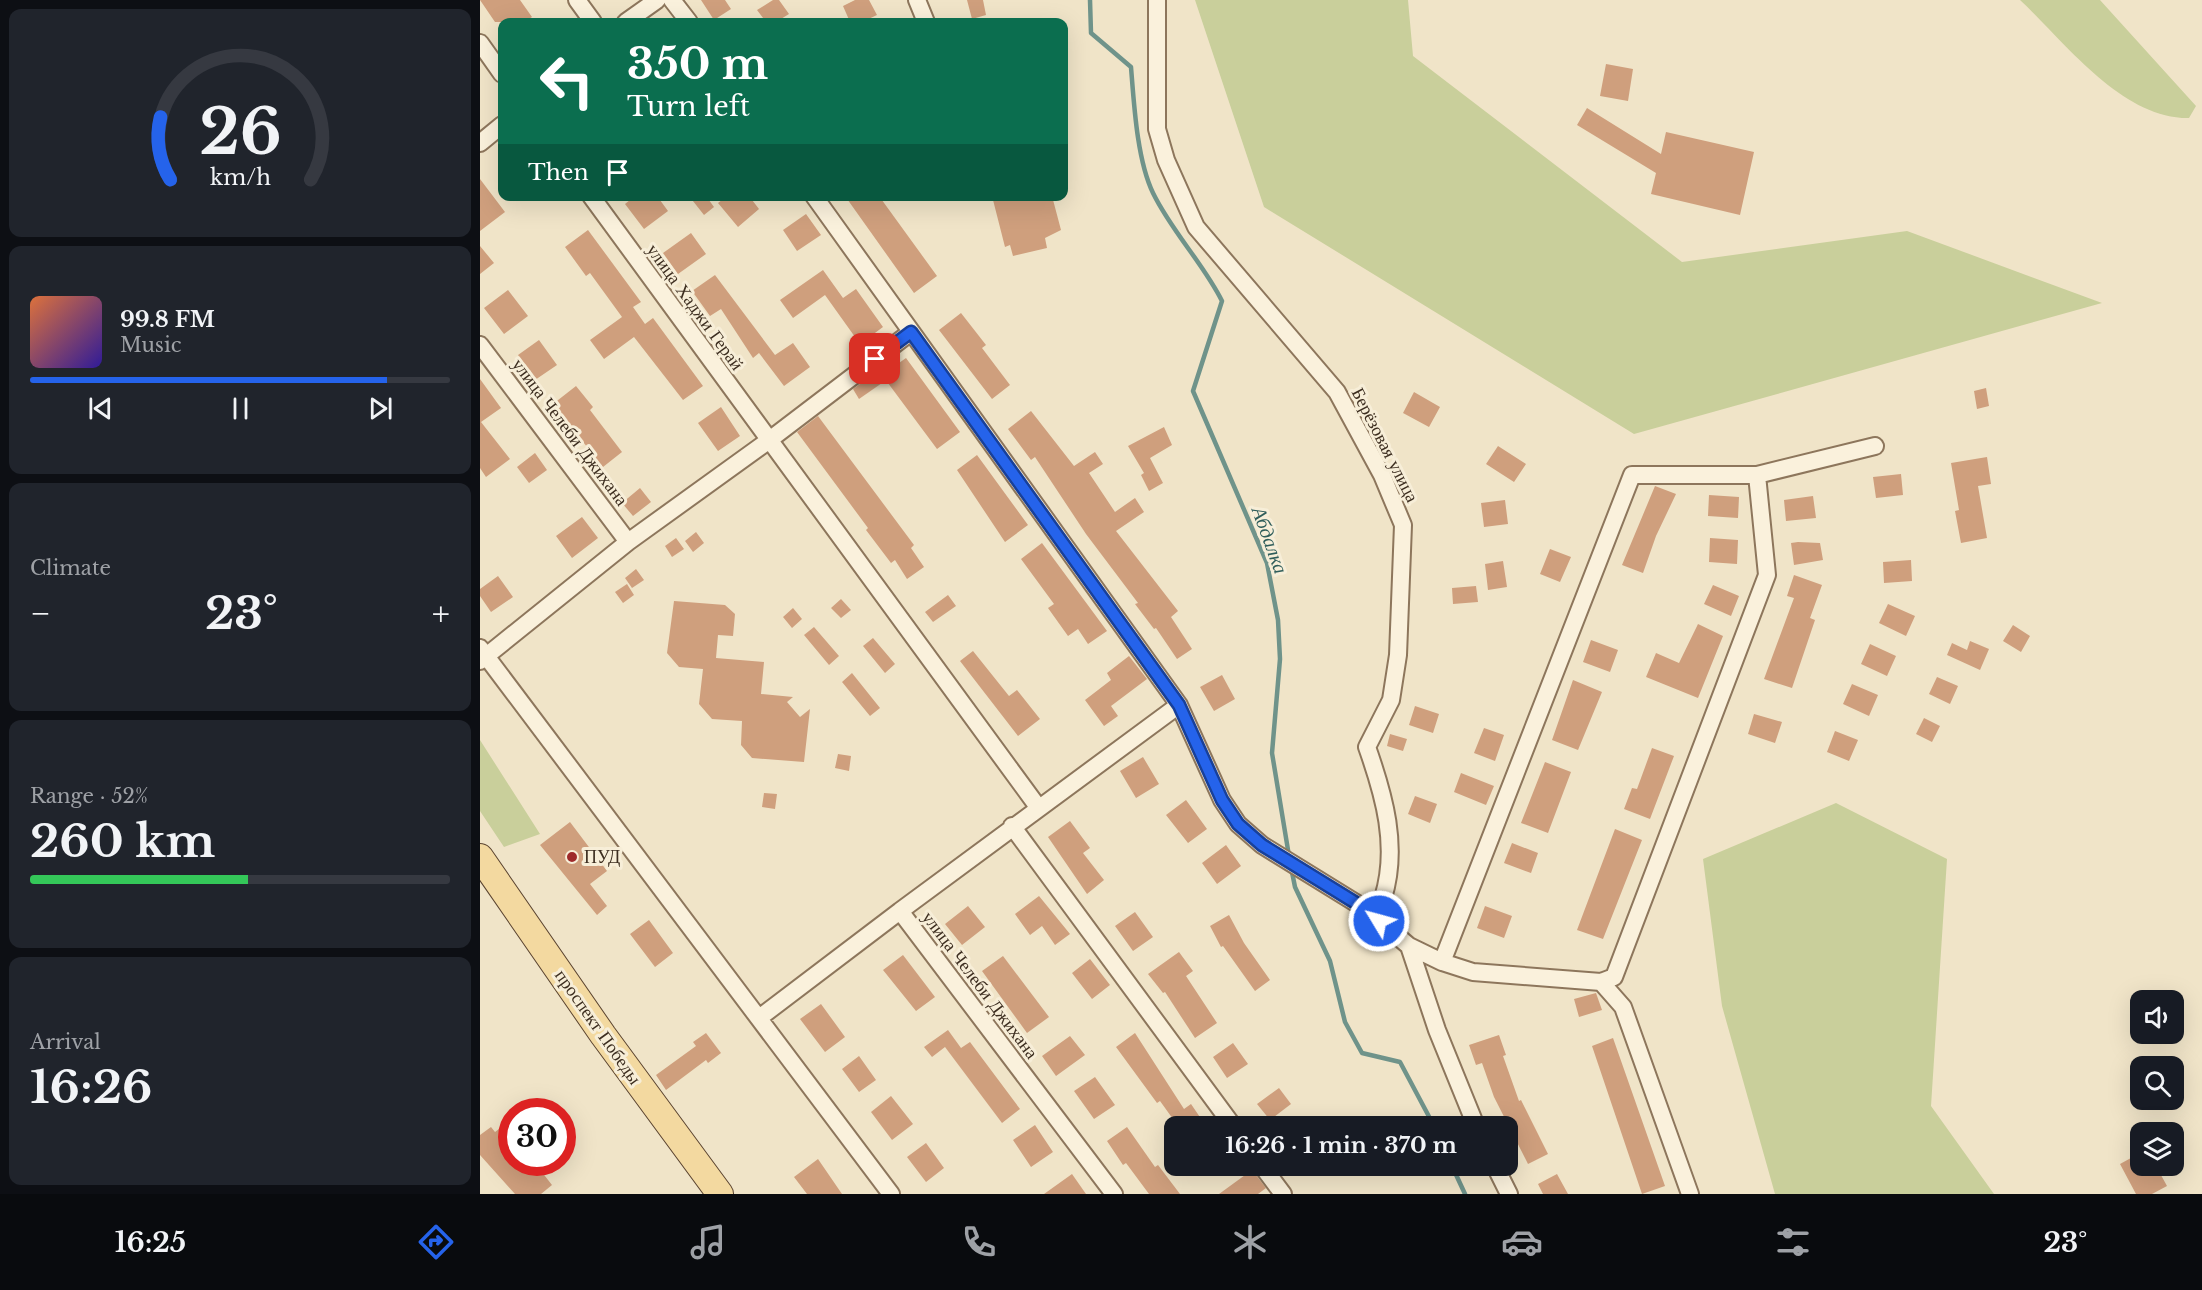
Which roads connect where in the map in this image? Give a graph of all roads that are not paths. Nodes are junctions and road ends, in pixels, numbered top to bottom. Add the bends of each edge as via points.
1 (577, 0) edge
2 (657, 0) edge
3 (672, 0) edge
4 (917, 0) edge
5 (1157, 0) edge
6 (590, 18) edge
7 (632, 18) edge
8 (685, 18) edge
9 (924, 18) edge
10 (480, 43) edge
11 (498, 68) edge
12 (498, 128) edge
13 (480, 143) edge
14 (595, 201) edge
15 (818, 201) edge
16 (911, 332) junction
17 (480, 345) edge
18 (768, 441) junction
19 (1875, 446) dead end
20 (1757, 475) junction
21 (628, 542) junction
22 (482, 655) edge
23 (1179, 705) junction
24 (1038, 807) junction
25 (1012, 826) junction
26 (480, 857) edge
27 (1364, 908) junction
28 (900, 911) junction
29 (1409, 946) junction
30 (1442, 962) junction
31 (1601, 982) junction
32 (759, 1018) junction
33 (1226, 1116) edge
34 (1472, 1116) edge
35 (1270, 1176) edge
36 (1500, 1176) edge
37 (720, 1194) edge
38 (891, 1194) edge
39 (1114, 1194) edge
40 (1283, 1194) edge
41 (1509, 1194) edge
42 (1690, 1194) edge

1 - 6 street
2 - 7 street
3 - 8 street
4 - 9 street
5 - 27 street, Берёзовая улица via 1157,129 1166,160 1196,227 1337,392 1382,475 1403,525 1391,700 1367,747 1387,807 1390,877 1383,898
10 - 11 street
12 - 13 street
14 - 18 street, улица Хаджи Герай
15 - 16 street
16 - 18 street
16 - 23 street
17 - 21 street, улица Челеби Джихана
18 - 21 street
18 - 24 street, улица Хаджи Герай
19 - 20 street
20 - 30 street via 1632,475
20 - 31 street via 1767,575 1614,977
21 - 22 street
22 - 32 street
23 - 24 street
23 - 27 street via 1222,800 1238,824 1262,845
24 - 25 street
25 - 28 street
25 - 33 street
26 - 37 main road, проспект Победы via 603,1035
27 - 29 street
28 - 32 street, улица Челеби Джихана
28 - 39 street, улица Челеби Джихана
29 - 30 street
29 - 34 street
30 - 31 street via 1473,972
31 - 42 street via 1623,1007
32 - 38 street
35 - 40 street
36 - 41 street

